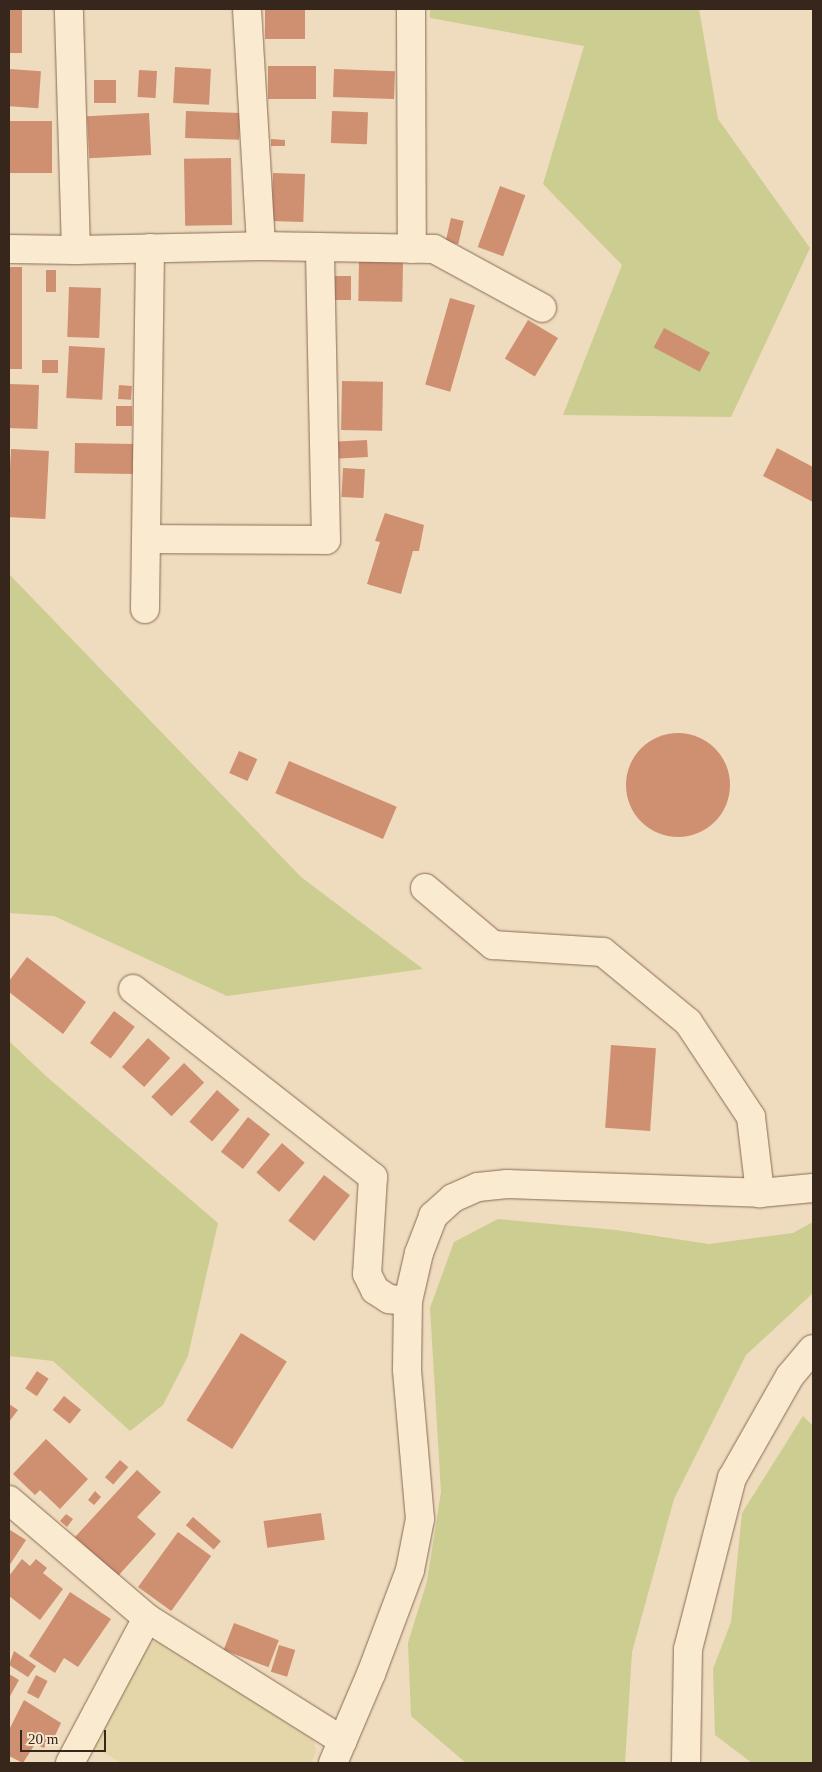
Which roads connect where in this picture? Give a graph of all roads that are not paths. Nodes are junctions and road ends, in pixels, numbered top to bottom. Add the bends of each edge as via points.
1 (69, 9) edge
2 (247, 9) edge
3 (411, 9) edge
4 (261, 246) junction
5 (320, 247) junction
6 (150, 248) junction
7 (9, 249) edge
8 (412, 249) junction
9 (76, 250) junction
10 (542, 308) dead end
11 (146, 539) junction
12 (145, 608) dead end
13 (425, 888) dead end
14 (133, 989) dead end
15 (813, 1188) edge
16 (760, 1193) junction
17 (408, 1301) junction
18 (813, 1349) edge
19 (9, 1500) edge
20 (147, 1618) junction
21 (338, 1752) edge
22 (79, 1760) edge
23 (686, 1763) edge

1 - 9 street
2 - 4 street
3 - 8 street
4 - 5 street
4 - 6 street
5 - 8 street
5 - 11 street via 326,540
6 - 9 street
6 - 11 street
7 - 9 street
8 - 10 street via 434,249
11 - 12 street
13 - 16 street via 493,945 603,952 688,1022 751,1117
14 - 17 street via 373,1177 367,1274 375,1290 389,1299
15 - 16 street
16 - 17 street via 507,1184 478,1187 453,1198 433,1216 419,1253
17 - 21 street via 407,1370 420,1519 410,1570
18 - 23 street via 790,1376 732,1478 688,1649
19 - 20 street
20 - 21 street
20 - 22 street

